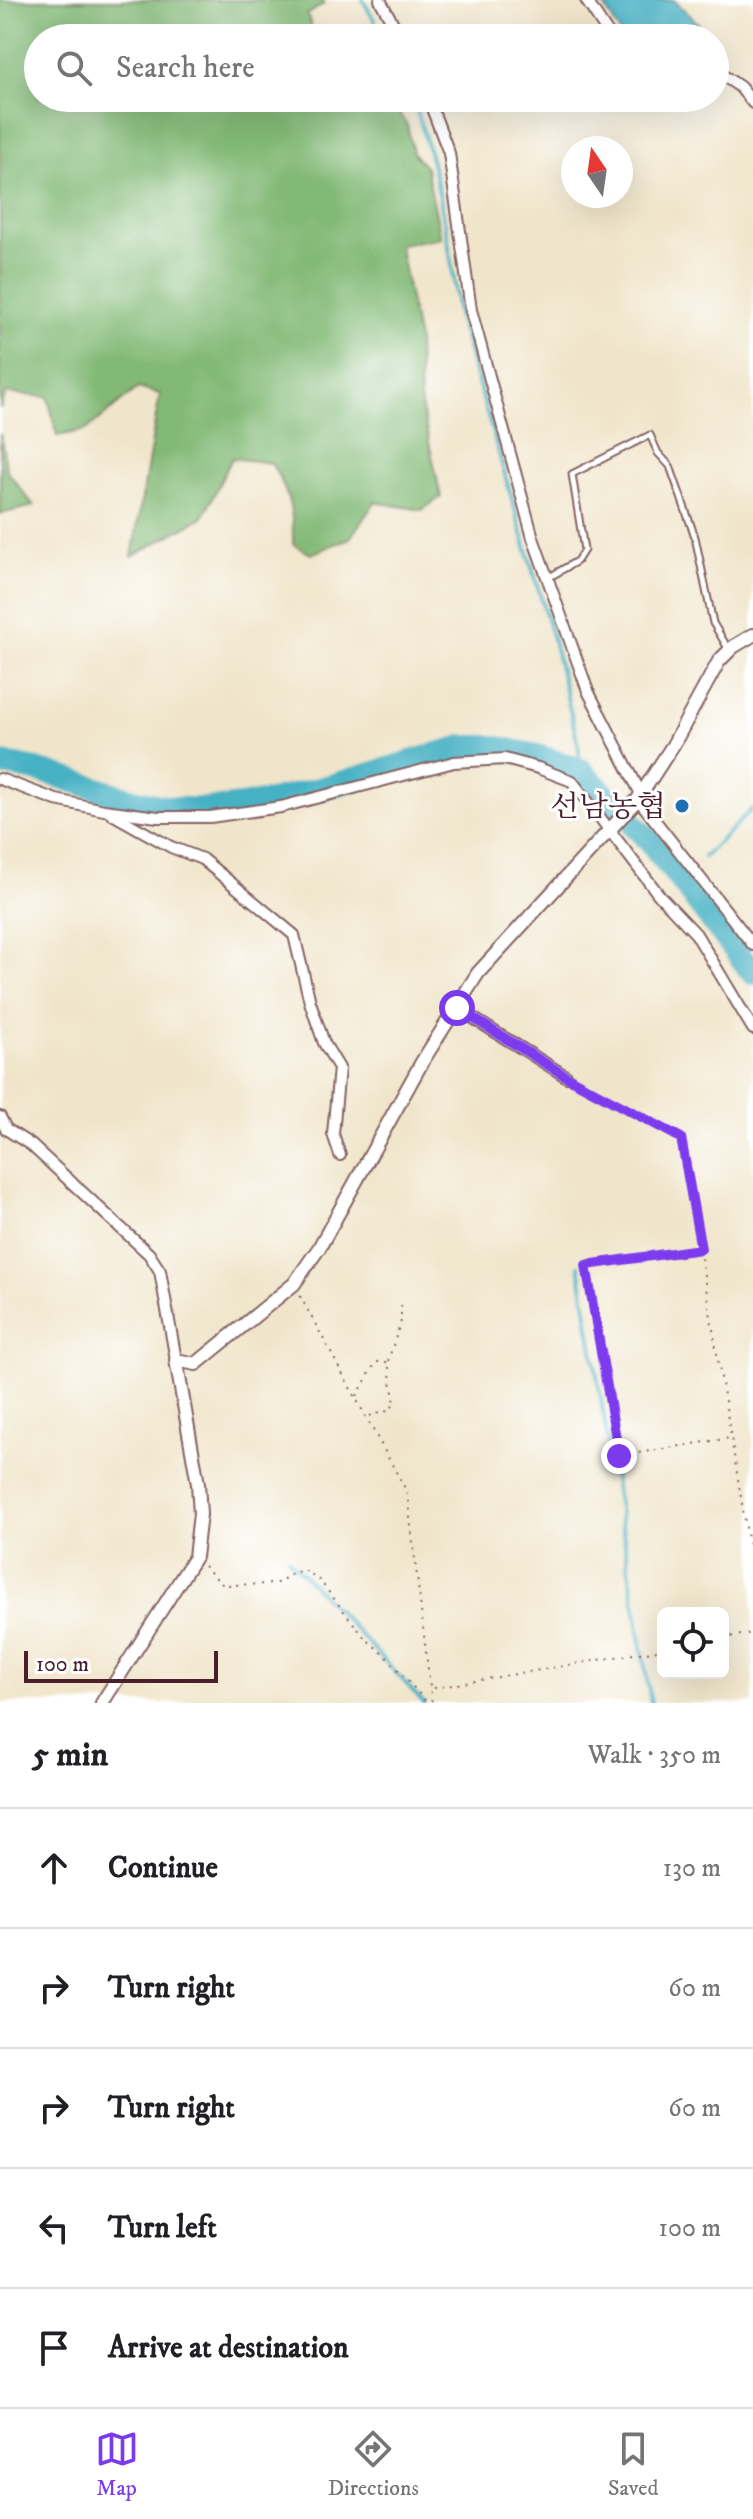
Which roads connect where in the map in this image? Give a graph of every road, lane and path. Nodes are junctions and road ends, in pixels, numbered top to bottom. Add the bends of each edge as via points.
1 (380, 0) edge
2 (586, 0) edge
3 (393, 24) edge
4 (602, 24) edge
5 (729, 80) edge
6 (753, 103) edge
7 (433, 112) edge
8 (547, 580) junction
9 (753, 635) edge
10 (729, 650) junction
11 (0, 779) edge
12 (637, 800) junction
13 (104, 810) junction
14 (613, 828) junction
15 (753, 945) edge
16 (457, 1008) junction
17 (753, 1029) edge
18 (567, 1077) joint
19 (1, 1125) edge
20 (340, 1155) dead end
21 (701, 1249) junction
22 (294, 1284) junction
23 (401, 1304) dead end
24 (176, 1360) junction
25 (388, 1362) junction
26 (356, 1397) junction
27 (366, 1417) junction
28 (732, 1437) junction
29 (195, 1557) junction
30 (753, 1569) edge
31 (753, 1633) edge
32 (729, 1637) edge
33 (657, 1650) edge
34 (432, 1688) junction
35 (102, 1703) edge
36 (427, 1703) edge
37 (432, 1703) edge

1 - 3 street
2 - 4 street
5 - 6 street
7 - 8 street via 449,153 481,351
8 - 10 lane via 577,561 584,550 572,474 650,435 670,466 695,537 713,623
8 - 12 street via 588,691
9 - 10 street
10 - 12 street
11 - 13 street via 56,800
12 - 14 street
12 - 15 street
13 - 14 street via 158,817 236,814 454,762 505,759 572,781
13 - 20 street via 202,859 294,935 310,1002 339,1068 333,1134
14 - 16 street via 505,941
14 - 17 street via 659,895 696,934
16 - 18 street
16 - 22 street
18 - 21 path via 681,1138
19 - 24 street via 31,1145 149,1254 160,1271
21 - 28 path
21 - 28 path via 586,1265 619,1456
22 - 24 street via 196,1364
22 - 26 path
23 - 25 path
24 - 29 street via 198,1484
25 - 26 path via 376,1362
25 - 27 path via 395,1404
26 - 27 path
27 - 34 path via 407,1492
28 - 30 path
29 - 35 street
29 - 36 path via 223,1585 275,1584 307,1571
31 - 32 path
33 - 34 path
34 - 37 path

